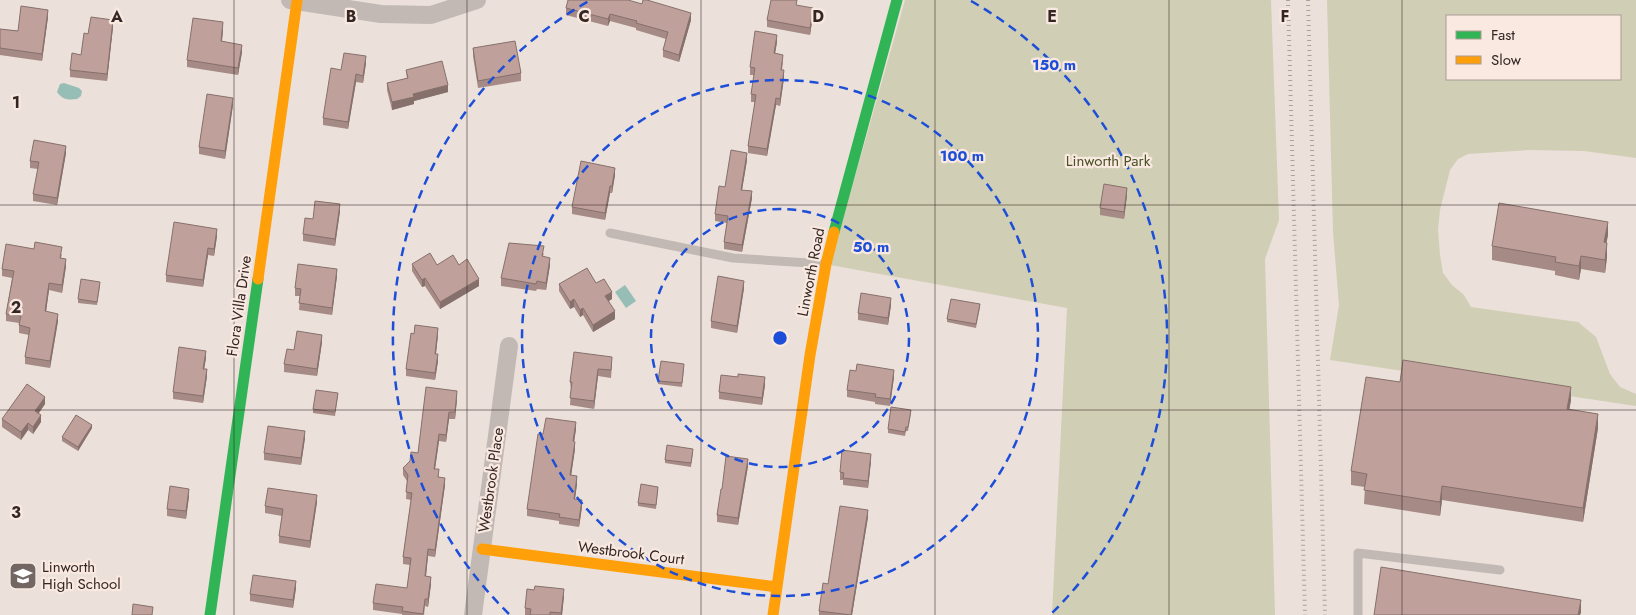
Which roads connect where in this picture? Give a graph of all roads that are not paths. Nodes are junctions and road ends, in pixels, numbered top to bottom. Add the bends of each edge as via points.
1 (477, 0) edge
2 (897, 0) edge
3 (294, 1) edge
4 (610, 233) dead end
5 (826, 264) junction
6 (509, 346) dead end
7 (482, 548) junction
8 (1500, 570) dead end
9 (777, 587) junction
10 (210, 615) edge
11 (473, 615) edge
12 (773, 615) edge
13 (1358, 615) edge

1 - 3 street via 431,15 381,14
2 - 5 street, Linworth Road
3 - 10 street, Flora Villa Drive
4 - 5 lane via 733,258
5 - 9 street, Linworth Road
6 - 7 street, Westbrook Place
7 - 9 street, Westbrook Court
7 - 11 street, Westbrook Place
8 - 13 lane via 1358,553
9 - 12 street, Linworth Road

